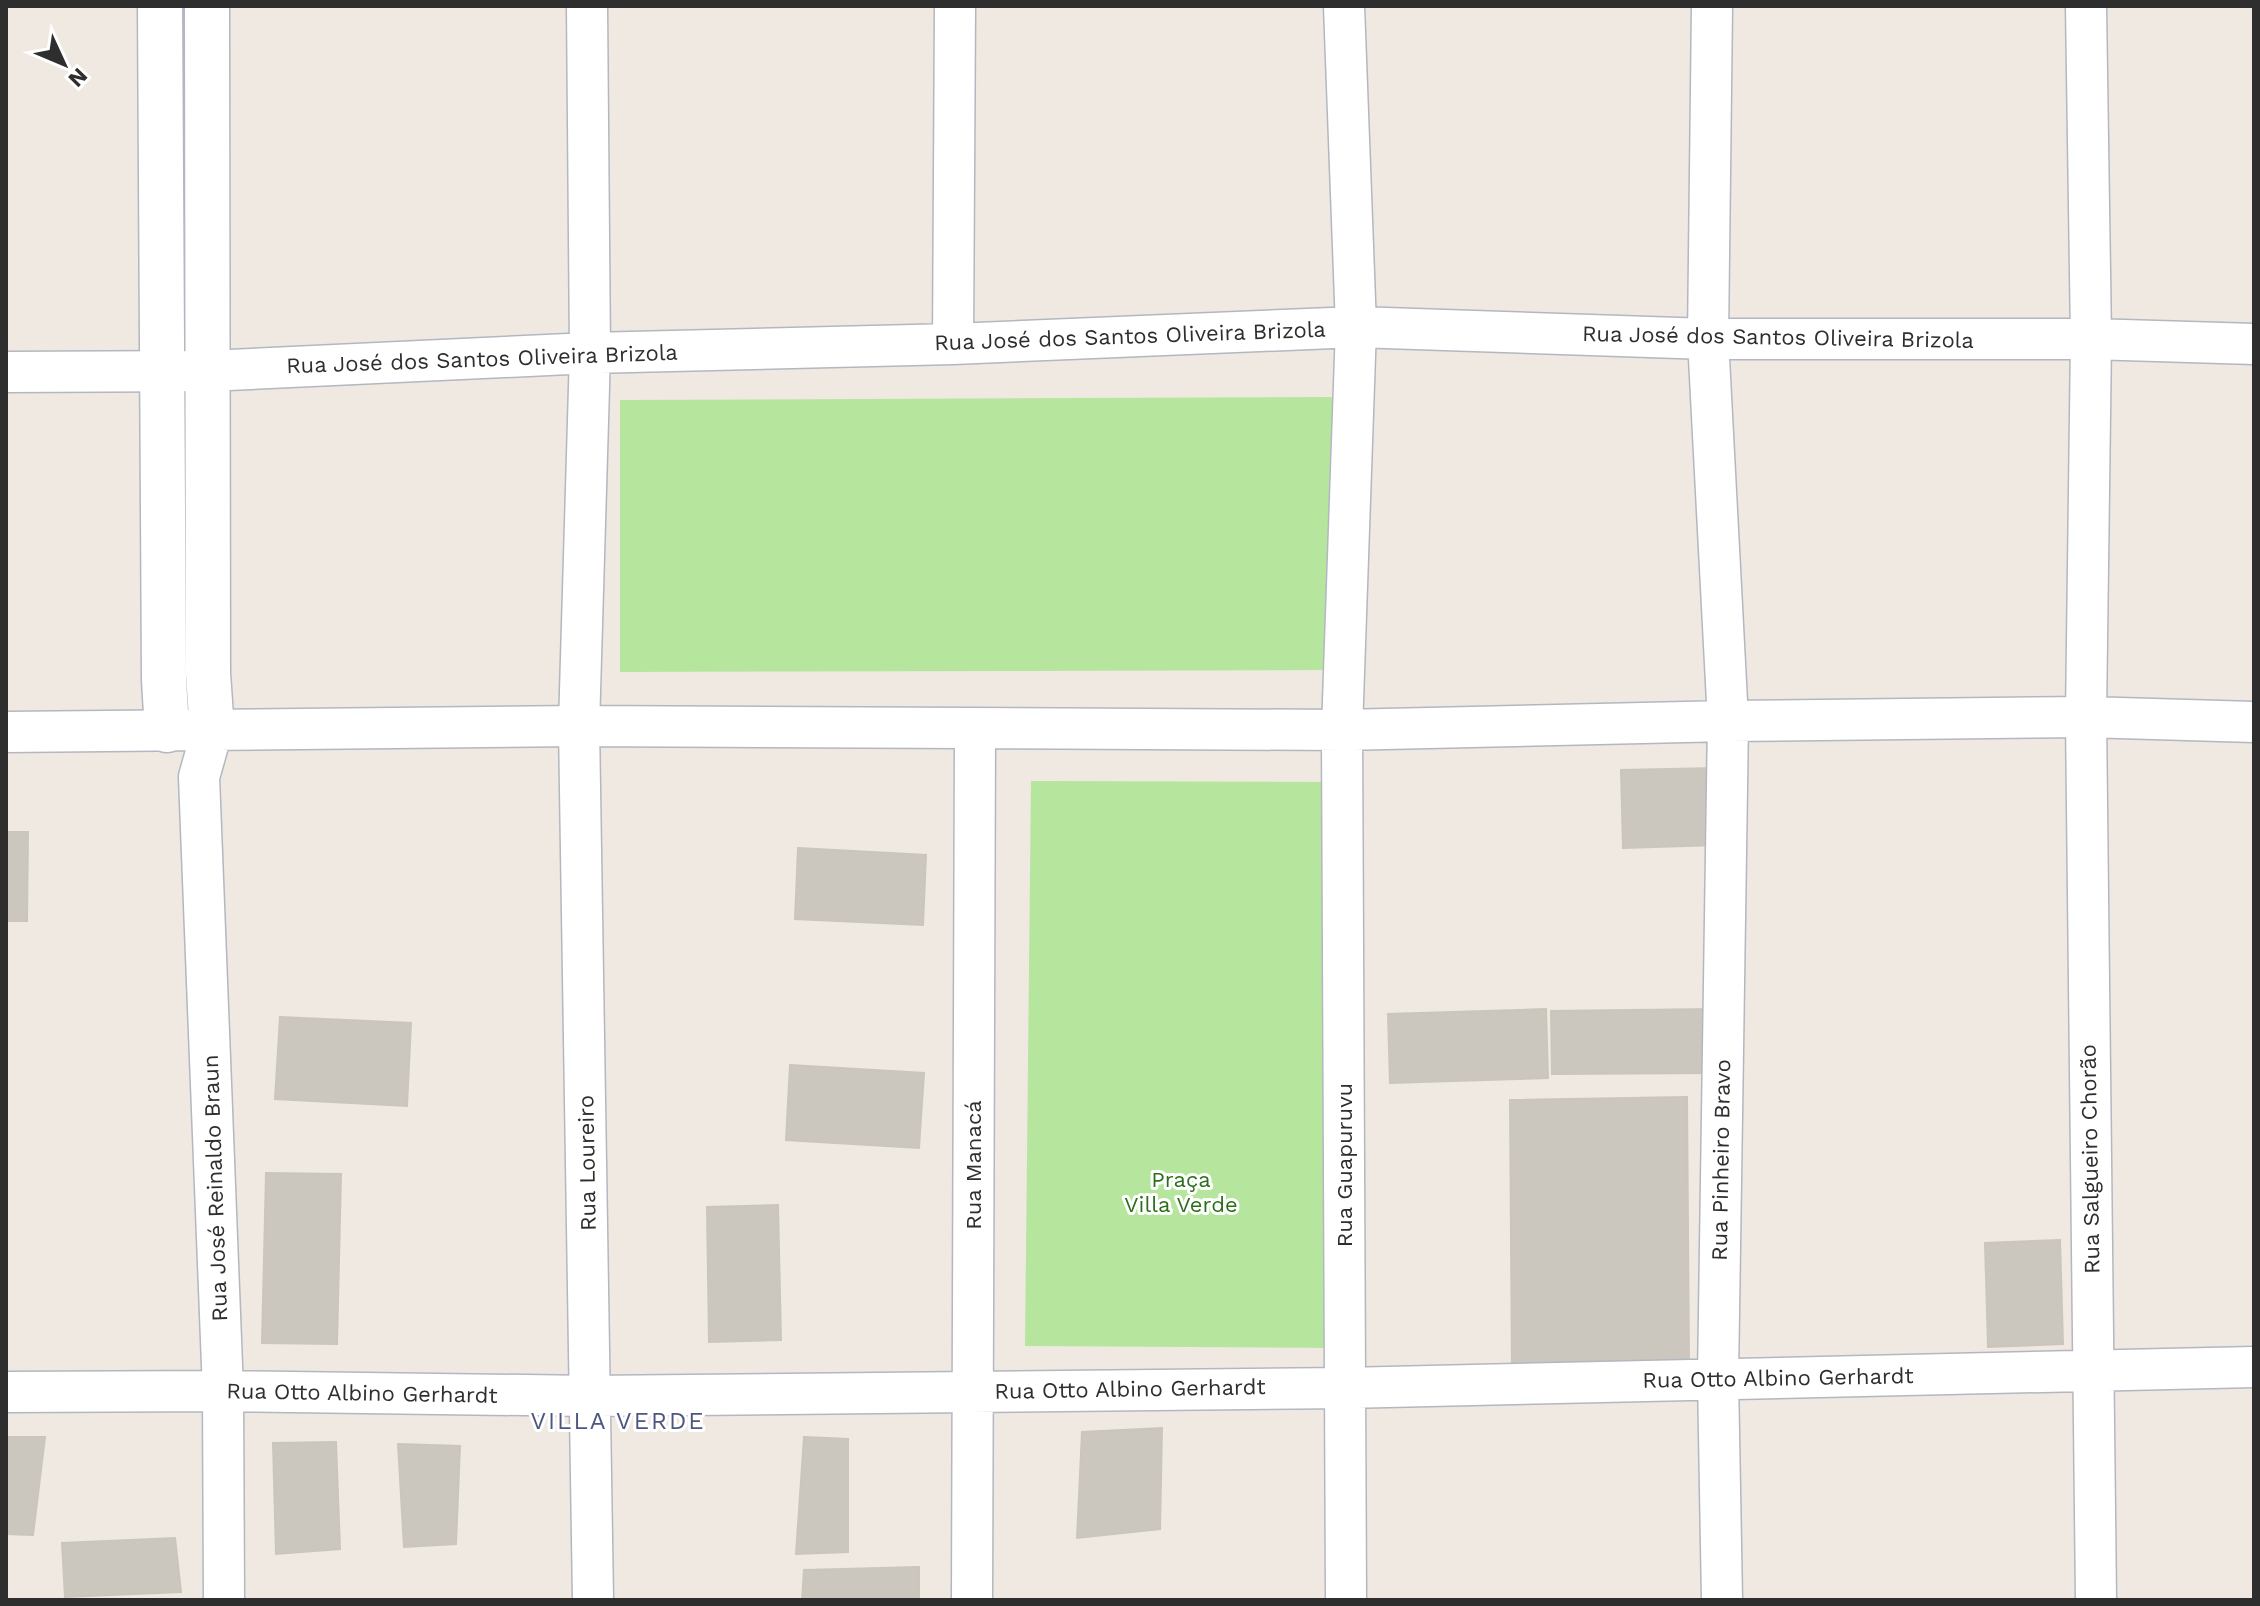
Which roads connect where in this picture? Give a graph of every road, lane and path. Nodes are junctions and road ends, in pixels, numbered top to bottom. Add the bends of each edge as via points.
1 (160, 6) edge
2 (207, 6) edge
3 (587, 6) edge
4 (955, 6) edge
5 (1344, 6) edge
6 (1712, 6) edge
7 (2086, 6) edge
8 (1356, 327) junction
9 (1708, 339) junction
10 (2091, 339) junction
11 (953, 344) junction
12 (2254, 344) edge
13 (590, 353) junction
14 (163, 371) junction
15 (208, 371) junction
16 (6, 372) edge
17 (2086, 717) junction
18 (1728, 721) junction
19 (2254, 722) edge
20 (579, 726) junction
21 (167, 730) junction
22 (975, 730) junction
23 (1342, 730) junction
24 (212, 731) junction
25 (6, 732) edge
26 (199, 777) junction
27 (2254, 1367) edge
28 (2092, 1372) junction
29 (1718, 1378) junction
30 (1345, 1388) junction
31 (223, 1391) junction
32 (972, 1391) junction
33 (6, 1392) edge
34 (591, 1396) junction
35 (224, 1600) edge
36 (593, 1600) edge
37 (972, 1600) edge
38 (1346, 1600) edge
39 (1722, 1600) edge
40 (2096, 1600) edge

1 - 14 street
2 - 15 street
3 - 13 street, Rua Loureiro
4 - 11 street
5 - 8 street, Rua Guapuruvu
6 - 9 street, Rua Pinheiro Bravo
7 - 10 street, Rua Salgueiro Chorão
8 - 9 street, Rua José dos Santos Oliveira Brizola
8 - 11 street, Rua José dos Santos Oliveira Brizola
8 - 23 street, Rua Guapuruvu
9 - 10 street, Rua José dos Santos Oliveira Brizola
9 - 18 street, Rua Pinheiro Bravo
10 - 12 street, Rua José dos Santos Oliveira Brizola
10 - 17 street, Rua Salgueiro Chorão
11 - 13 street, Rua José dos Santos Oliveira Brizola
13 - 15 street, Rua José dos Santos Oliveira Brizola
13 - 20 street, Rua Loureiro
14 - 15 street, Rua José dos Santos Oliveira Brizola
14 - 16 street, Rua José dos Santos Oliveira Brizola
14 - 21 street
15 - 24 street
17 - 18 street
17 - 19 street
17 - 28 street, Rua Salgueiro Chorão
18 - 23 street
18 - 29 street, Rua Pinheiro Bravo
20 - 22 street
20 - 24 street
20 - 34 street, Rua Loureiro
21 - 24 street
21 - 25 street
21 - 26 street
22 - 23 street
22 - 32 street, Rua Manacá
23 - 30 street, Rua Guapuruvu
24 - 26 street, Rua José Reinaldo Braun
26 - 31 street, Rua José Reinaldo Braun
27 - 28 street, Rua Otto Albino Gerhardt
28 - 29 street, Rua Otto Albino Gerhardt
28 - 40 street, Rua Salgueiro Chorão
29 - 30 street, Rua Otto Albino Gerhardt
29 - 39 street, Rua Pinheiro Bravo
30 - 32 street, Rua Otto Albino Gerhardt
30 - 38 street, Rua Guapuruvu
31 - 33 street, Rua Otto Albino Gerhardt
31 - 34 street, Rua Otto Albino Gerhardt
31 - 35 street, Rua José Reinaldo Braun
32 - 34 street, Rua Otto Albino Gerhardt
32 - 37 street, Rua Manacá
34 - 36 street, Rua Loureiro

